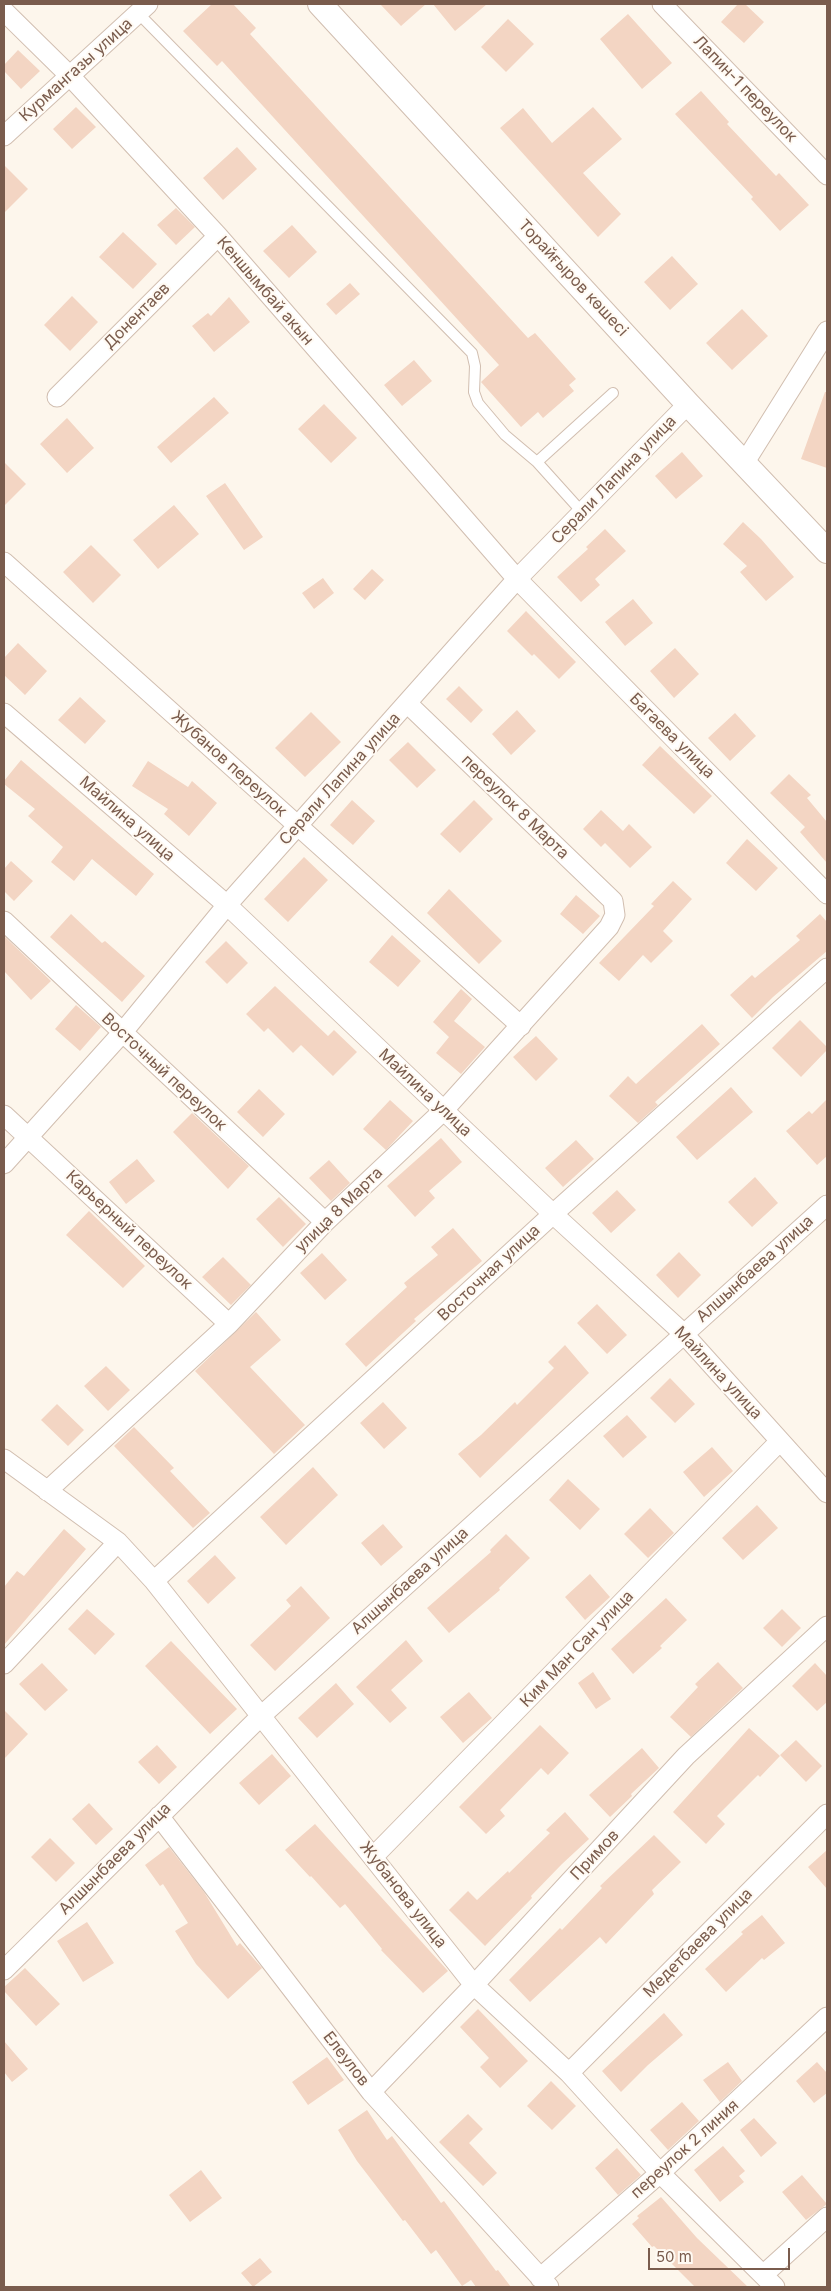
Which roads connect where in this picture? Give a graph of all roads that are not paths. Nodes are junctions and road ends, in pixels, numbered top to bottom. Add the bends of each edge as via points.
1 (320, 4) edge
2 (662, 4) edge
3 (143, 8) edge
4 (4, 11) edge
5 (69, 74) junction
6 (4, 136) edge
7 (827, 175) edge
8 (218, 236) junction
9 (827, 331) edge
10 (613, 393) dead end
11 (57, 397) dead end
12 (688, 404) junction
13 (536, 462) junction
14 (745, 462) junction
15 (582, 512) junction
16 (827, 551) edge
17 (4, 562) edge
18 (517, 579) junction
19 (408, 703) junction
20 (4, 713) edge
21 (298, 826) junction
22 (827, 894) edge
23 (228, 906) junction
24 (615, 915) joint
25 (4, 921) edge
26 (827, 968) edge
27 (521, 1026) junction
28 (122, 1033) junction
29 (444, 1110) junction
30 (4, 1115) edge
31 (28, 1137) junction
32 (4, 1164) edge
33 (827, 1204) edge
34 (553, 1214) junction
35 (325, 1222) junction
36 (229, 1324) junction
37 (683, 1333) junction
38 (780, 1441) junction
39 (4, 1459) edge
40 (48, 1491) junction
41 (827, 1493) edge
42 (118, 1542) junction
43 (154, 1581) junction
44 (827, 1626) edge
45 (4, 1664) edge
46 (262, 1716) junction
47 (159, 1816) junction
48 (824, 1826) edge
49 (374, 1857) junction
50 (4, 1970) edge
51 (474, 1985) junction
52 (827, 2017) edge
53 (569, 2073) junction
54 (371, 2092) junction
55 (660, 2173) junction
56 (827, 2217) edge
57 (769, 2281) edge
58 (545, 2283) edge

1 - 12 street, Торайғыров көшесі
2 - 7 street, Лапин-1 переулок
3 - 5 street, Курмангазы улица
3 - 13 lane via 472,353 474,392 478,403 505,435
4 - 5 street, Кеншымбай акын
5 - 6 street, Курмангазы улица
5 - 8 street, Кеншымбай акын
8 - 11 street, Донентаев
8 - 18 street, Кеншымбай акын
9 - 14 street
10 - 13 lane
12 - 14 street, Торайғыров көшесі
12 - 15 street, Серали Лапина улица
13 - 15 lane
14 - 16 street, Торайғыров көшесі
15 - 18 street, Серали Лапина улица
17 - 21 street, Жубанов переулок
18 - 19 street, Серали Лапина улица
18 - 22 street, Багаева улица
19 - 21 street, Серали Лапина улица
19 - 24 street, переулок 8 Марта via 613,901
20 - 23 street, Майлина улица
21 - 23 street, Серали Лапина улица
21 - 27 street, Жубанов переулок
23 - 28 street, Серали Лапина улица
23 - 29 street, Майлина улица
24 - 27 street, улица 8 Марта via 609,928
25 - 28 street, Восточный переулок
26 - 34 street, Восточная улица
27 - 29 street, улица 8 Марта
28 - 31 street, Серали Лапина улица
28 - 35 street, Восточный переулок
29 - 34 street, Майлина улица
29 - 35 street, улица 8 Марта
30 - 31 street, Карьерный переулок
31 - 32 street, Серали Лапина улица
31 - 36 street, Карьерный переулок
33 - 37 street, Алшынбаева улица
34 - 37 street, Майлина улица
34 - 43 street, Восточная улица
35 - 36 street, улица 8 Марта
36 - 40 street, улица 8 Марта
37 - 38 street, Майлина улица
37 - 46 street, Алшынбаева улица
38 - 41 street, Майлина улица
38 - 49 street, Ким Ман Сан улица
39 - 40 street, Жубанова улица
40 - 42 street, Жубанова улица
42 - 43 street, Жубанова улица
42 - 45 street
43 - 46 street, Жубанова улица
44 - 51 street, Примов via 686,1756
46 - 47 street, Алшынбаева улица
46 - 49 street, Жубанова улица
47 - 50 street, Алшынбаева улица
47 - 54 street, Елеулов
48 - 53 street, Медетбаева улица
49 - 51 street, Жубанова улица
51 - 53 street, Жубанова улица
51 - 54 street, Примов
52 - 55 street, переулок 2 линия
53 - 55 street, Жубанова улица
54 - 58 street, Елеулов
55 - 57 street, Жубанова улица
55 - 58 street, переулок 2 линия
56 - 57 street

